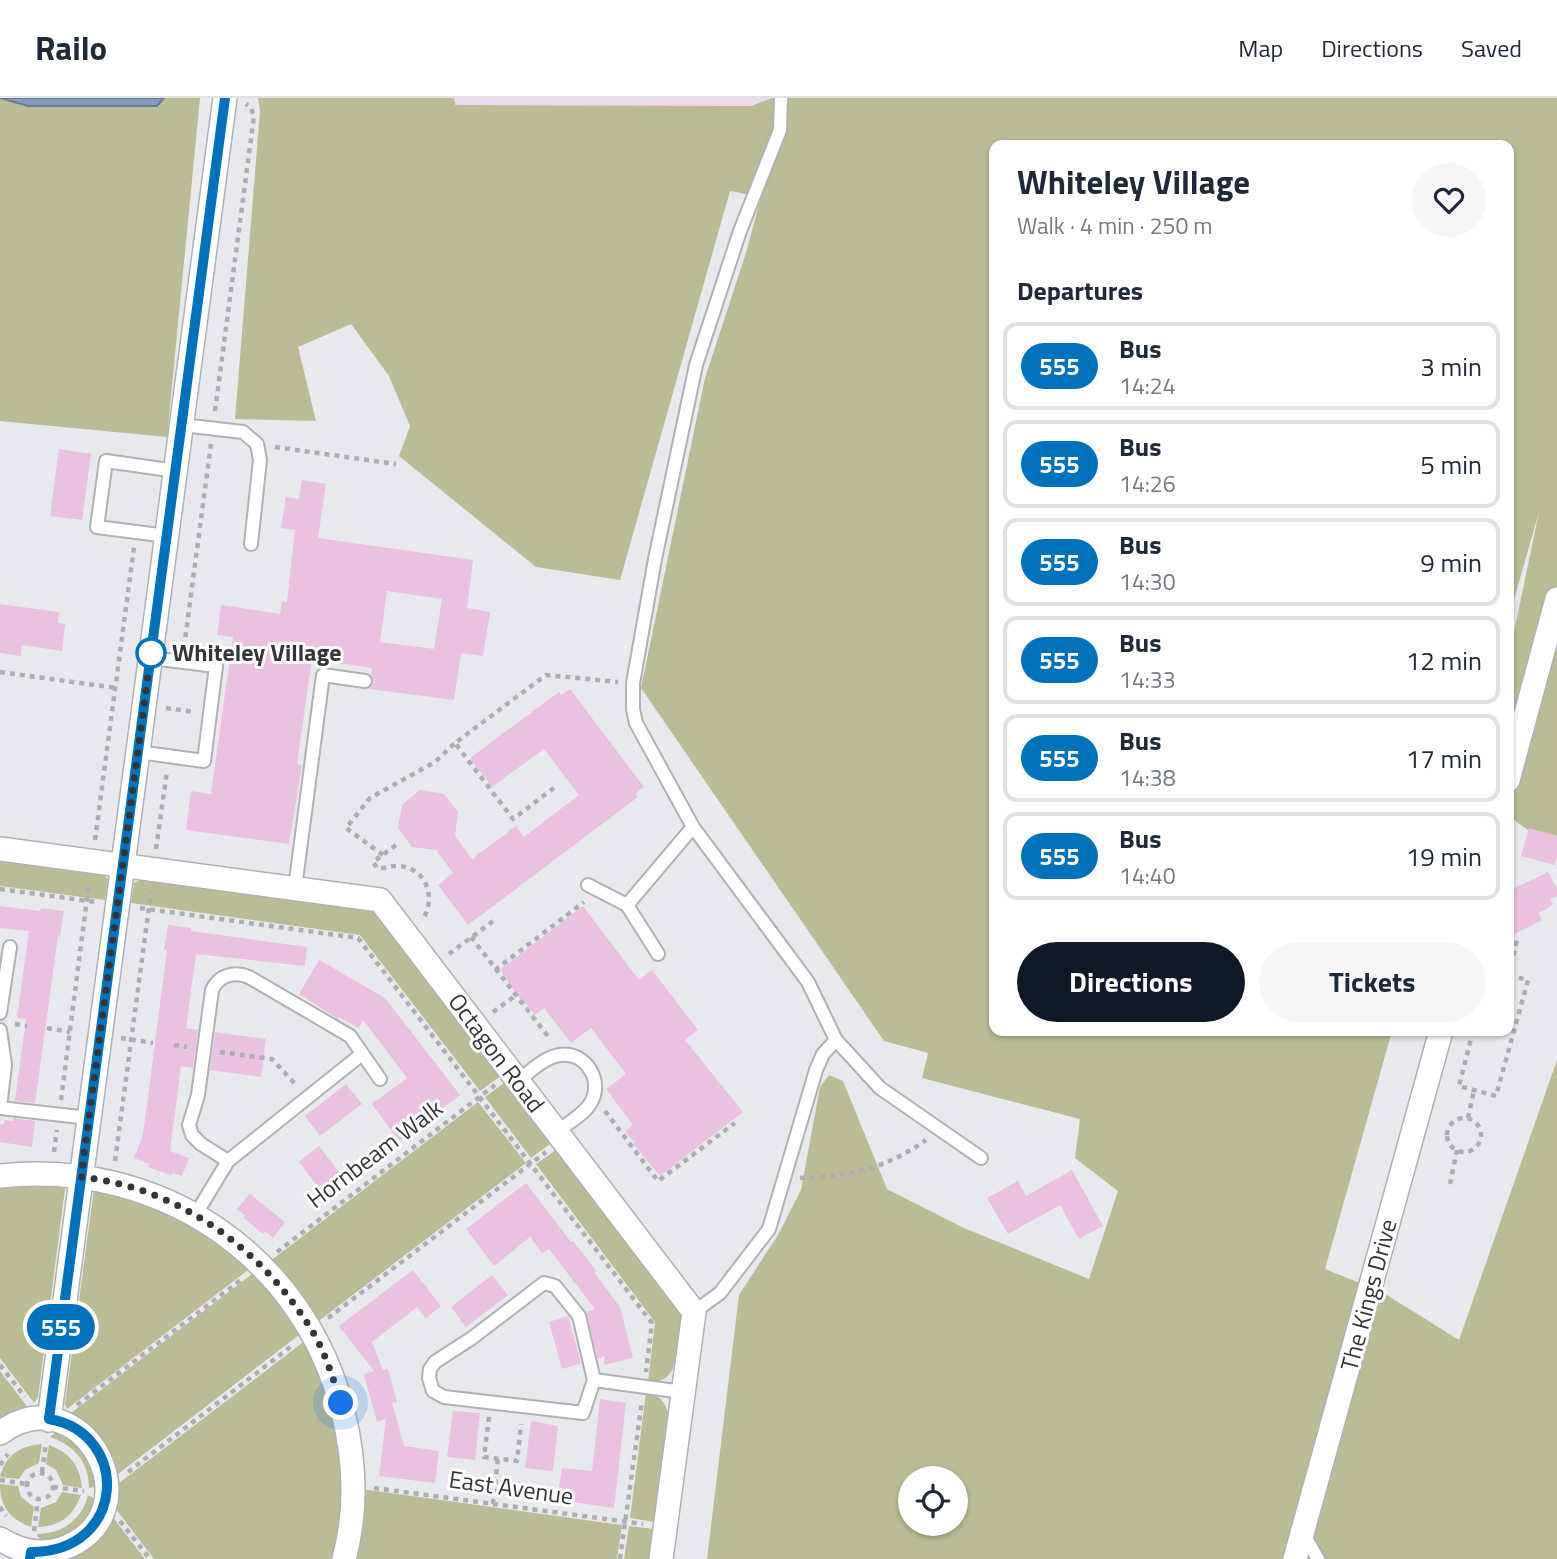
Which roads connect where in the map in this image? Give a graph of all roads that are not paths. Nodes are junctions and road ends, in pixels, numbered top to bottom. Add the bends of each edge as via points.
1 (781, 98) edge
2 (234, 100) edge
3 (182, 425) junction
4 (176, 471) junction
5 (167, 536) junction
6 (251, 544) dead end
7 (1557, 600) edge
8 (151, 658) junction
9 (365, 681) dead end
10 (138, 752) junction
11 (1514, 758) edge
12 (693, 827) junction
13 (0, 849) edge
14 (123, 866) junction
15 (588, 885) road end
16 (295, 888) junction
17 (627, 905) junction
18 (10, 947) dead end
19 (658, 954) dead end
20 (2, 982) edge
21 (0, 1013) edge
22 (0, 1030) edge
23 (1440, 1036) edge
24 (836, 1040) junction
25 (362, 1054) junction
26 (514, 1077) junction
27 (380, 1079) dead end
28 (0, 1108) edge
29 (89, 1118) junction
30 (559, 1136) junction
31 (981, 1158) dead end
32 (228, 1161) junction
33 (0, 1176) edge
34 (81, 1177) junction
35 (196, 1214) junction
36 (694, 1312) junction
37 (594, 1380) junction
38 (683, 1392) junction
39 (47, 1431) junction
40 (6, 1441) edge
41 (6, 1530) edge
42 (1303, 1533) junction
43 (31, 1556) edge
44 (344, 1559) edge
45 (661, 1559) edge
46 (1296, 1559) edge
47 (1318, 1559) edge

1 - 12 lane via 780,130 695,365 632,683 636,723
2 - 3 street
3 - 4 street
3 - 6 lane via 243,432 257,444 260,460
4 - 5 street
4 - 5 lane via 106,461 97,527
5 - 8 street
7 - 11 street
8 - 10 street
8 - 10 lane via 216,666 204,761
9 - 16 lane via 323,675
10 - 14 street
12 - 17 lane
12 - 24 lane via 808,982
13 - 14 street, Octagon Road
14 - 16 street, Octagon Road
14 - 29 street
15 - 17 lane
16 - 26 street, Octagon Road via 380,900
17 - 19 lane
18 - 20 lane
20 - 21 lane
22 - 28 lane via 5,1065
23 - 42 street, The Kings Drive
24 - 31 lane via 880,1088
24 - 36 lane via 816,1070 769,1229 720,1293
25 - 27 lane
25 - 32 lane
25 - 32 lane via 350,1036 249,977 234,974 220,979 212,990 198,1095 189,1125 201,1144
26 - 30 street, Octagon Road
26 - 30 lane via 561,1054 588,1066 595,1084 591,1103
28 - 29 lane
29 - 34 street
30 - 36 street, Octagon Road
32 - 35 lane
33 - 34 street
34 - 35 street via 159,1196
34 - 39 street
35 - 44 street via 261,1264 283,1289 312,1330 333,1377 351,1448 351,1524
36 - 38 street
37 - 37 lane via 583,1413 437,1394 430,1386 430,1369 544,1283 555,1286 579,1316
37 - 38 lane
38 - 45 street
39 - 40 street via 28,1420 8,1427
39 - 43 street via 69,1426 86,1437 99,1454 106,1474 95,1493 101,1515 72,1545
41 - 43 street via 11,1546
42 - 46 street, The Kings Drive
42 - 47 lane

